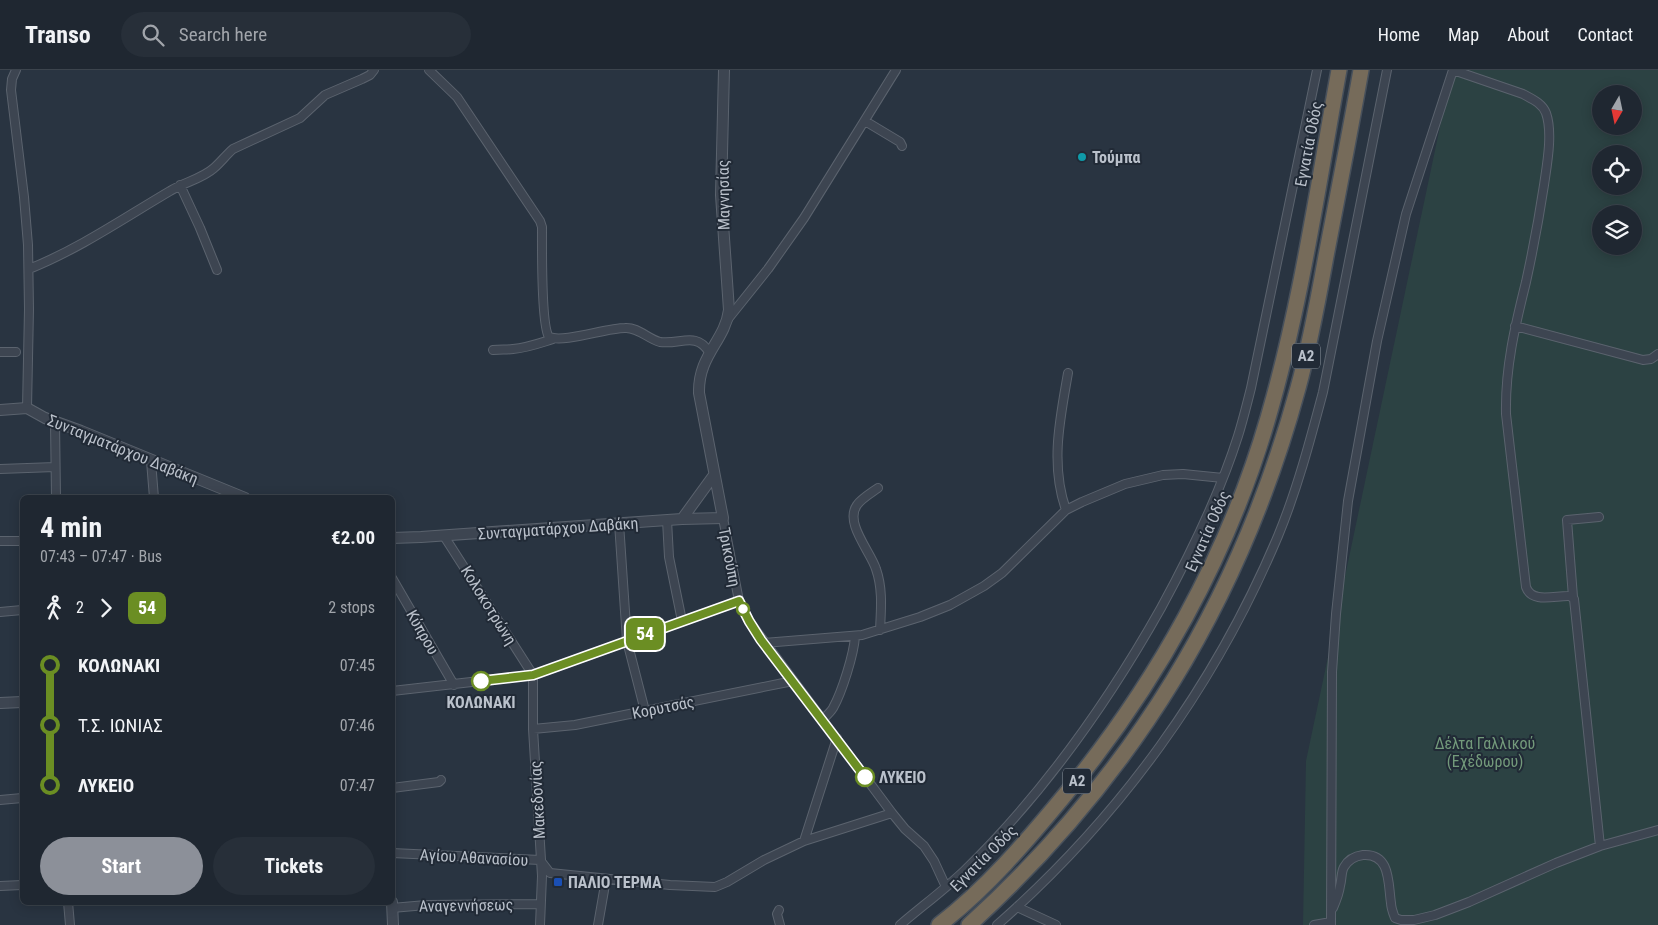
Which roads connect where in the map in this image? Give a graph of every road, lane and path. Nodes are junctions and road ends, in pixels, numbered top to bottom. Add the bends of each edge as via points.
1 (16, 70) edge
2 (374, 70) edge
3 (429, 70) edge
4 (724, 70) edge
5 (896, 70) edge
6 (1317, 70) edge
7 (1339, 70) edge
8 (1361, 70) edge
9 (1387, 70) edge
10 (1453, 70) edge
11 (865, 121) junction
12 (902, 146) dead end
13 (180, 185) junction
14 (29, 269) junction
15 (217, 270) dead end
16 (728, 319) junction
17 (1515, 326) junction
18 (553, 339) junction
19 (493, 350) dead end
20 (0, 352) edge
21 (16, 352) dead end
22 (709, 352) junction
23 (1658, 354) edge
24 (1068, 373) dead end
25 (27, 408) junction
26 (0, 410) edge
27 (55, 422) junction
28 (151, 461) junction
29 (55, 467) junction
30 (0, 469) edge
31 (714, 475) junction
32 (1223, 478) junction
33 (878, 488) dead end
34 (56, 495) edge
35 (154, 495) edge
36 (237, 495) edge
37 (1066, 510) junction
38 (1599, 517) dead end
39 (723, 518) junction
40 (682, 519) junction
41 (667, 520) junction
42 (618, 523) junction
43 (444, 536) junction
44 (395, 538) edge
45 (0, 541) edge
46 (20, 541) edge
47 (395, 583) edge
48 (1573, 596) junction
49 (739, 601) junction
50 (20, 610) edge
51 (0, 612) edge
52 (682, 621) junction
53 (880, 630) junction
54 (855, 636) junction
55 (627, 641) junction
56 (764, 643) junction
57 (533, 675) junction
58 (793, 681) junction
59 (454, 685) junction
60 (395, 691) edge
61 (20, 702) edge
62 (0, 703) edge
63 (645, 711) junction
64 (822, 720) junction
65 (533, 730) junction
66 (837, 738) junction
67 (441, 780) dead end
68 (395, 788) edge
69 (20, 798) edge
70 (0, 800) edge
71 (892, 813) junction
72 (1658, 830) edge
73 (804, 841) junction
74 (1600, 846) junction
75 (395, 853) edge
76 (540, 860) junction
77 (550, 873) junction
78 (542, 876) junction
79 (606, 879) junction
80 (20, 885) edge
81 (0, 886) edge
82 (946, 887) junction
83 (540, 904) junction
84 (68, 905) edge
85 (392, 905) edge
86 (1017, 907) junction
87 (779, 910) dead end
88 (1331, 912) junction
89 (1394, 921) edge
90 (1331, 924) edge
91 (70, 925) edge
92 (393, 925) edge
93 (540, 925) edge
94 (598, 925) edge
95 (780, 925) edge
96 (900, 925) edge
97 (939, 925) edge
98 (969, 925) edge
99 (997, 925) edge
100 (1056, 925) edge
101 (1314, 925) edge

1 - 14 street via 11,90
2 - 13 street via 362,79 325,95 300,118 233,149 214,168
3 - 18 street via 457,97 540,221 545,316 547,334
4 - 16 street, Μαγνησίας via 722,195
5 - 11 street
6 - 32 street via 1252,388
7 - 97 highway, Εγνατία Οδός / Α2 via 1279,379 1257,453 1211,567 1162,660 1089,766 997,872
8 - 98 highway, Α2 via 1299,386 1276,462 1230,578 1180,671 1105,779 1010,888
9 - 86 street via 1323,392 1294,494 1262,572 1229,639 1192,702 1126,792 1076,849
10 - 17 street via 1523,94 1541,105 1547,117 1547,165
10 - 88 street via 1406,214 1377,341 1348,501 1332,672
11 - 12 street
11 - 16 street via 804,218
13 - 14 street
13 - 15 street
14 - 25 street
16 - 22 street, Τρικούπη
17 - 23 street via 1643,360
17 - 48 street via 1506,380 1506,405 1526,587 1534,596
18 - 19 street
18 - 22 street via 630,328 662,342 700,342
20 - 21 street
22 - 31 street, Τρικούπη via 700,371 699,393
24 - 37 street via 1057,472
25 - 26 street, Συνταγματάρχου Δαβάκη
25 - 27 street, Συνταγματάρχου Δαβάκη
27 - 28 street, Συνταγματάρχου Δαβάκη
27 - 29 street
28 - 35 street
28 - 36 street, Συνταγματάρχου Δαβάκη
29 - 30 street
29 - 34 street
31 - 39 street, Τρικούπη
31 - 40 street
32 - 37 street via 1163,475 1125,484
32 - 82 street via 1202,530 1167,596 1125,670 1078,740 1008,825
33 - 53 street via 857,505 854,518 857,534 873,559 880,581
37 - 53 street via 1002,574 984,586 950,605
38 - 48 street via 1567,520
39 - 40 street, Συνταγματάρχου Δαβάκη
39 - 49 street, Τρικούπη
40 - 41 street, Συνταγματάρχου Δαβάκη
41 - 42 street, Συνταγματάρχου Δαβάκη
41 - 52 street
42 - 43 street, Συνταγματάρχου Δαβάκη
42 - 55 street
43 - 44 street, Συνταγματάρχου Δαβάκη
43 - 57 street, Κολοκοτρώνη
45 - 46 street
47 - 59 street, Κύπρου
48 - 74 street
49 - 52 street
49 - 56 street, Τρικούπη
50 - 51 street
52 - 55 street
53 - 54 street
54 - 56 street
54 - 64 street via 850,661 832,710
55 - 57 street
55 - 63 street
56 - 58 street, Τρικούπη
57 - 59 street
57 - 65 street, Μακεδονίας
58 - 63 street, Κορυτσάς
58 - 64 street, Τρικούπη
59 - 60 street
61 - 62 street
63 - 65 street, Κορυτσάς
64 - 66 street, Τρικούπη
65 - 76 street, Μακεδονίας
66 - 71 street, Τρικούπη
66 - 73 street
67 - 68 street
69 - 70 street
71 - 73 street, Αγίου Αθανασίου
71 - 82 street, Τρικούπη via 924,846
72 - 74 street
73 - 79 street, Αγίου Αθανασίου via 715,887
74 - 89 street via 1435,915
75 - 76 street, Αγίου Αθανασίου
76 - 77 street, Αγίου Αθανασίου
76 - 78 street, Μακεδονίας
77 - 78 street
77 - 79 street, Αγίου Αθανασίου
78 - 83 street, Μακεδονίας
79 - 94 street
80 - 81 street
82 - 96 street
83 - 85 street, Αναγεννήσεως
83 - 93 street, Μακεδονίας
84 - 91 street
85 - 92 street
86 - 99 street
86 - 100 street
87 - 95 street
88 - 89 street via 1346,863 1354,857 1374,856 1385,866 1388,875
88 - 90 street
90 - 101 street

